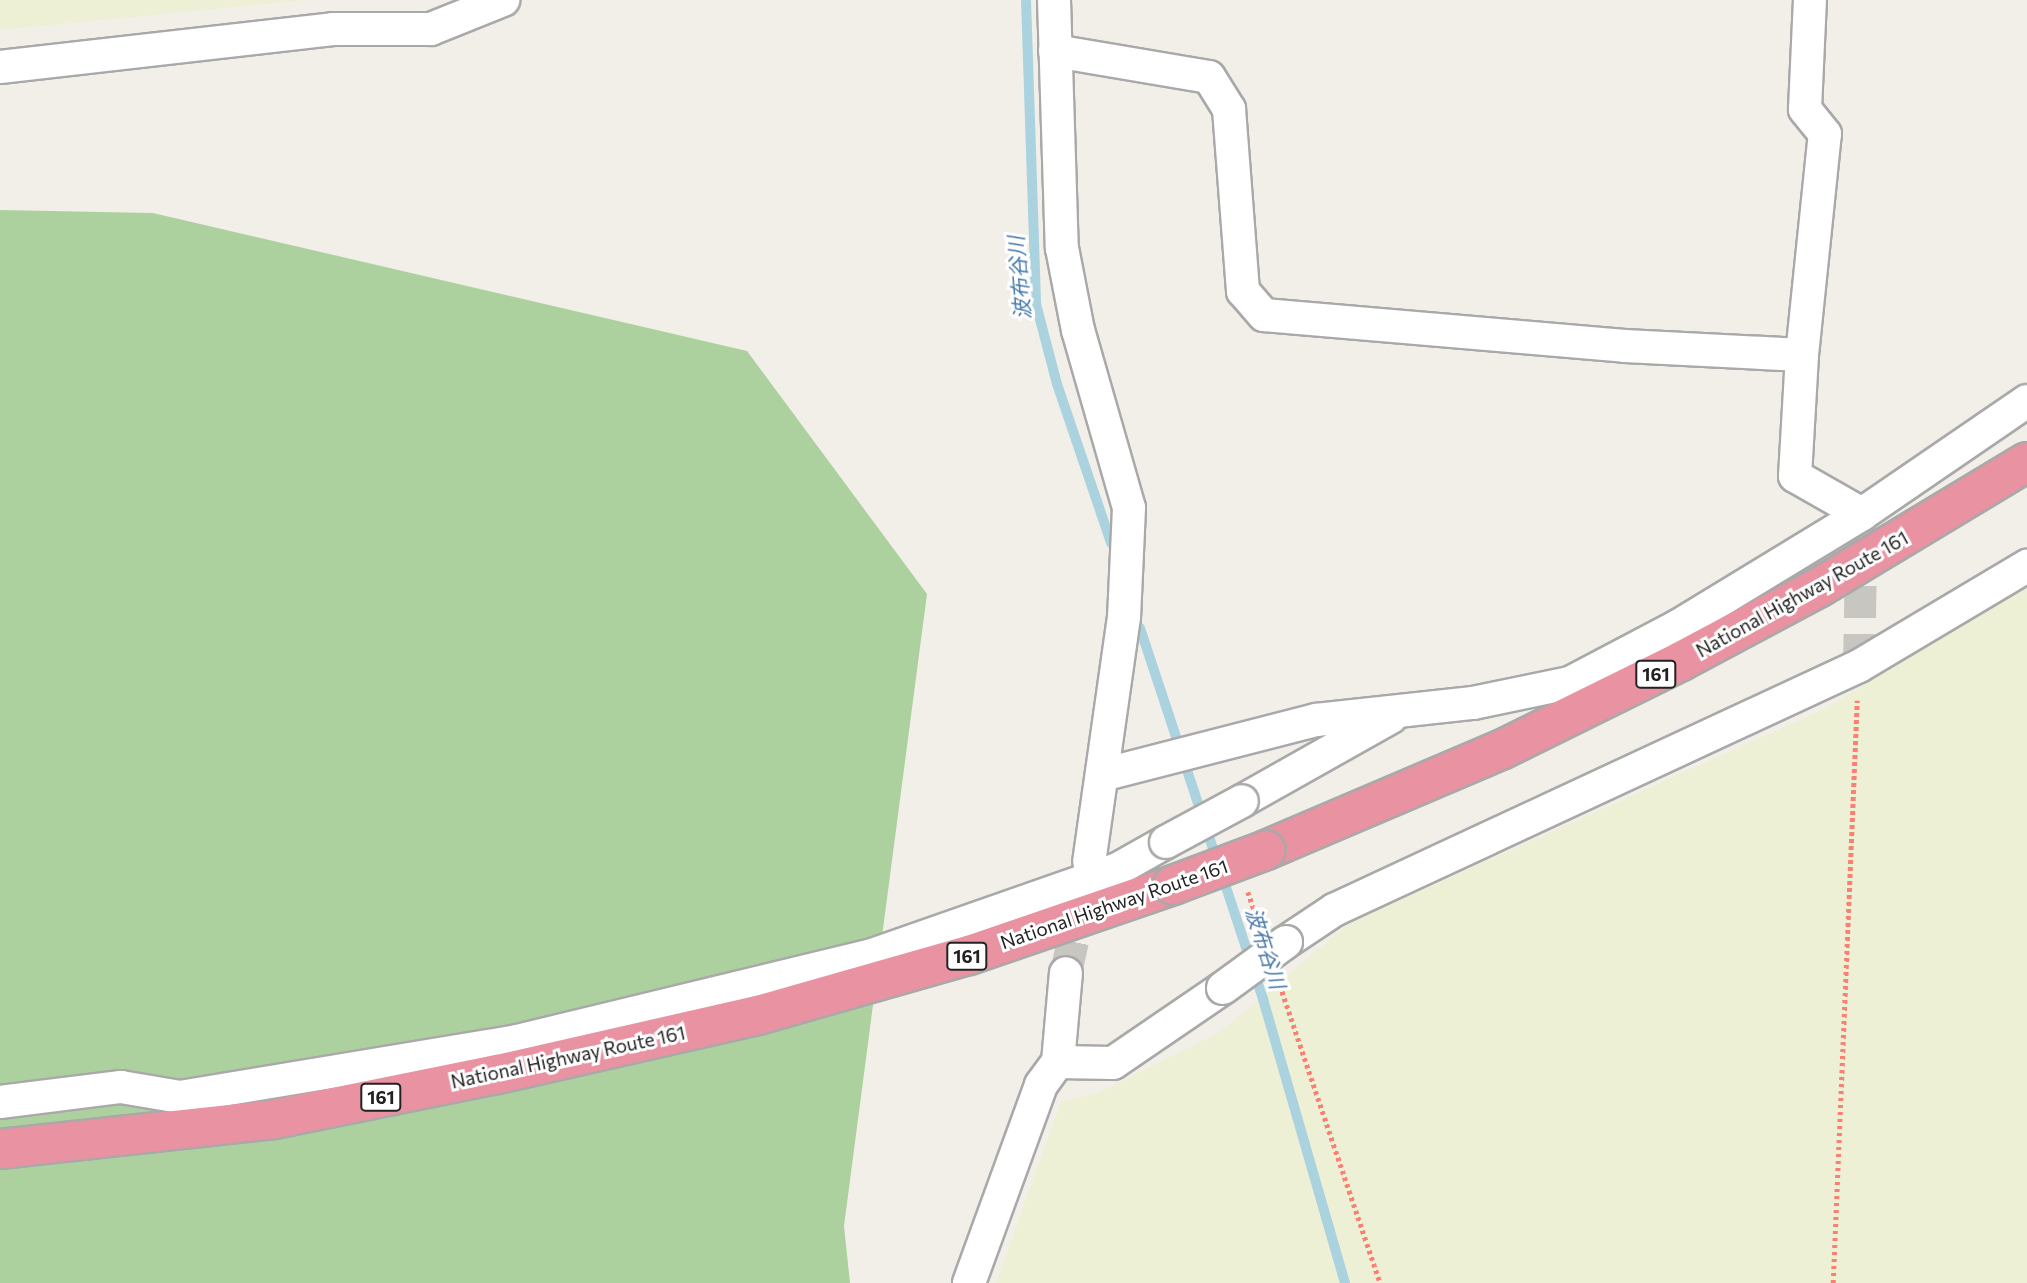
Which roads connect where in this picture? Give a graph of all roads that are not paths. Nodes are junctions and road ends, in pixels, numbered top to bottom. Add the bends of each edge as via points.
1 (503, 0) edge
2 (1054, 0) edge
3 (1810, 0) edge
4 (1055, 51) junction
5 (0, 67) edge
6 (1802, 355) junction
7 (2027, 401) edge
8 (2027, 462) edge
9 (1861, 514) junction
10 (2027, 566) edge
11 (1404, 709) junction
12 (1102, 775) junction
13 (1090, 862) dead end
14 (1066, 973) tunnel mouth
15 (1058, 1062) junction
16 (0, 1102) edge
17 (0, 1149) edge
18 (969, 1283) edge

1 - 5 street via 431,29 333,29
2 - 4 street
3 - 6 street via 1805,109 1825,134
4 - 6 street via 1209,77 1229,110 1243,291 1264,315 1625,346
4 - 12 street via 1062,248 1078,330 1129,508 1124,617
6 - 9 street via 1795,476
7 - 9 street
8 - 17 highway, National Highway Route 161 / 161, bridge via 1818,588 1681,662 1501,750 1173,885 969,955 758,1015 274,1119
9 - 11 street via 1678,626 1570,683 1473,703
10 - 15 street, bridge via 1859,666 1334,910 1113,1063
11 - 12 street via 1316,720
11 - 16 street, bridge via 1118,869 869,956 517,1041 180,1097 121,1087
12 - 13 street
14 - 15 street
15 - 18 street via 1041,1085

